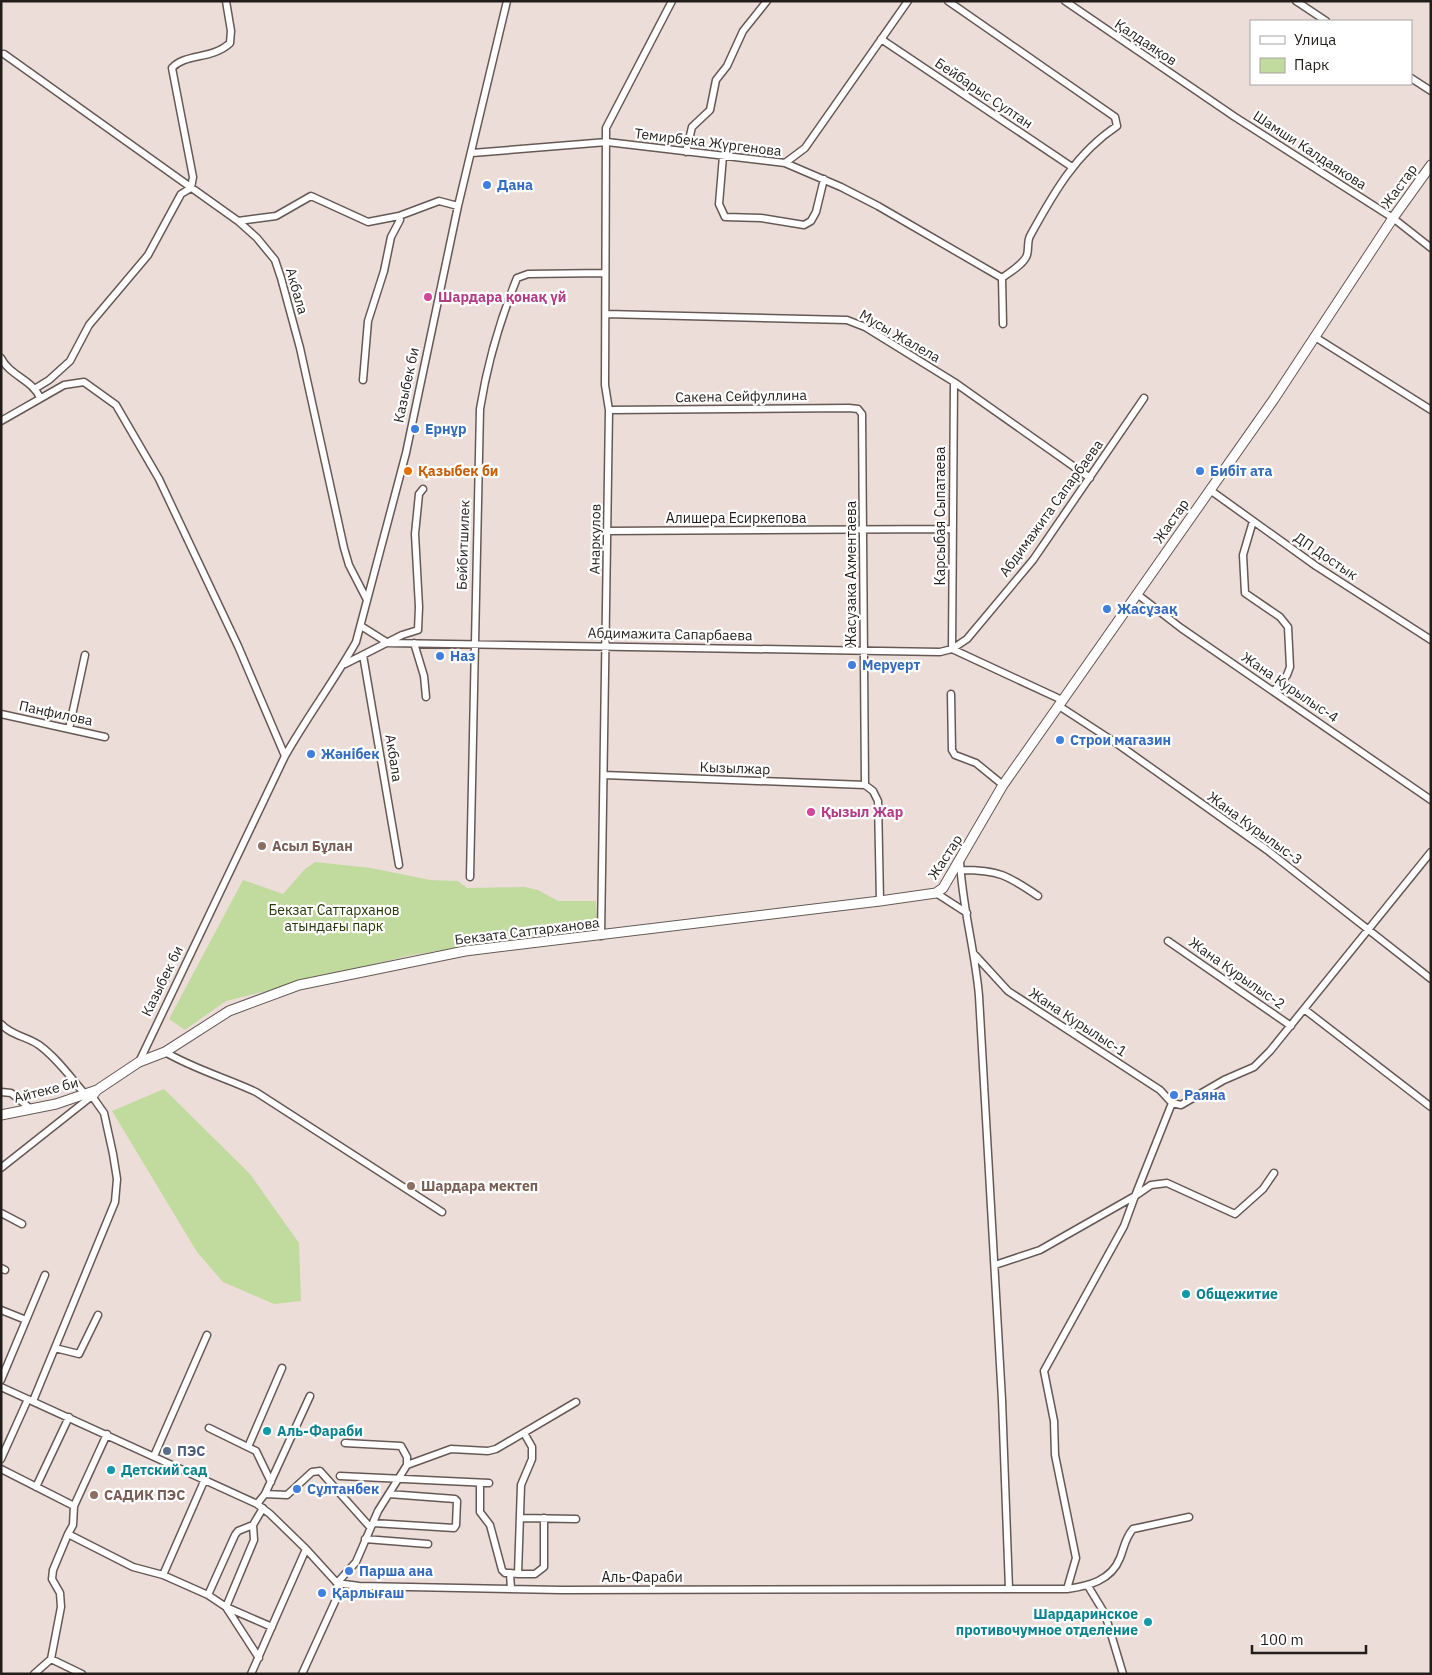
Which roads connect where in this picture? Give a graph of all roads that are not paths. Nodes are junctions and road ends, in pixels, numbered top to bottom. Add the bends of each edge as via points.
1 (226, 1) edge
2 (507, 1) edge
3 (672, 1) edge
4 (767, 1) edge
5 (908, 1) edge
6 (948, 1) edge
7 (1065, 1) edge
8 (1296, 1) edge
9 (1324, 20) edge
10 (881, 39) junction
11 (4, 54) dead end
12 (1412, 79) edge
13 (1431, 92) edge
14 (1214, 103) joint
15 (607, 142) junction
16 (686, 152) junction
17 (472, 153) junction
18 (723, 156) junction
19 (785, 163) junction
20 (1431, 165) edge
21 (1072, 167) junction
22 (824, 179) junction
23 (191, 188) junction
24 (458, 206) junction
25 (399, 216) junction
26 (1393, 218) junction
27 (238, 221) junction
28 (1431, 248) edge
29 (606, 273) junction
30 (1002, 278) junction
31 (606, 314) junction
32 (1003, 324) dead end
33 (1315, 337) junction
34 (1, 358) edge
35 (363, 380) dead end
36 (954, 382) junction
37 (36, 388) junction
38 (40, 398) junction
39 (1144, 398) dead end
40 (609, 410) junction
41 (1431, 410) edge
42 (1, 421) edge
43 (863, 422) joint
44 (1090, 478) junction
45 (423, 489) dead end
46 (1210, 490) junction
47 (1253, 521) junction
48 (951, 529) junction
49 (864, 530) junction
50 (607, 531) junction
51 (1137, 594) junction
52 (367, 600) junction
53 (361, 626) junction
54 (1431, 640) edge
55 (388, 643) junction
56 (414, 644) junction
57 (473, 645) junction
58 (606, 646) junction
59 (952, 649) junction
60 (863, 650) junction
61 (363, 655) junction
62 (85, 656) dead end
63 (344, 664) junction
64 (1274, 692) junction
65 (951, 694) dead end
66 (426, 697) dead end
67 (1060, 703) junction
68 (1, 714) edge
69 (69, 729) junction
70 (105, 737) dead end
71 (285, 756) junction
72 (604, 775) junction
73 (865, 785) junction
74 (1003, 785) junction
75 (1431, 800) edge
76 (1431, 852) edge
77 (399, 865) dead end
78 (960, 865) junction
79 (470, 877) dead end
80 (936, 893) junction
81 (1038, 896) dead end
82 (880, 901) junction
83 (966, 913) junction
84 (1367, 929) junction
85 (601, 936) junction
86 (1168, 941) dead end
87 (975, 955) junction
88 (1431, 979) edge
89 (1304, 1009) junction
90 (1, 1024) edge
91 (1291, 1026) junction
92 (165, 1052) junction
93 (139, 1062) junction
94 (1, 1092) edge
95 (92, 1094) junction
96 (1172, 1103) junction
97 (1431, 1107) edge
98 (32, 1109) junction
99 (1, 1115) edge
100 (1, 1168) edge
101 (1274, 1173) dead end
102 (1135, 1196) junction
103 (442, 1212) dead end
104 (1, 1213) edge
105 (22, 1224) dead end
106 (995, 1265) junction
107 (45, 1275) dead end
108 (1, 1310) edge
109 (98, 1315) dead end
110 (26, 1320) junction
111 (207, 1335) dead end
112 (55, 1348) junction
113 (282, 1368) dead end
114 (1, 1380) edge
115 (1, 1387) edge
116 (310, 1396) dead end
117 (30, 1400) junction
118 (576, 1402) dead end
119 (69, 1417) junction
120 (208, 1428) dead end
121 (524, 1433) junction
122 (107, 1434) junction
123 (345, 1443) dead end
124 (248, 1447) junction
125 (154, 1456) junction
126 (1, 1459) edge
127 (407, 1465) junction
128 (1, 1470) edge
129 (340, 1476) dead end
130 (205, 1479) junction
131 (399, 1479) junction
132 (271, 1482) junction
133 (480, 1483) junction
134 (489, 1483) dead end
135 (36, 1487) junction
136 (265, 1494) junction
137 (389, 1494) junction
138 (74, 1506) junction
139 (260, 1506) junction
140 (1189, 1517) dead end
141 (520, 1518) junction
142 (544, 1518) junction
143 (576, 1519) dead end
144 (253, 1525) junction
145 (372, 1525) junction
146 (68, 1534) junction
147 (365, 1539) junction
148 (428, 1544) dead end
149 (306, 1549) junction
150 (510, 1573) junction
151 (518, 1574) junction
152 (162, 1576) junction
153 (337, 1583) junction
154 (1088, 1586) junction
155 (511, 1589) junction
156 (1009, 1589) junction
157 (1067, 1589) junction
158 (208, 1595) junction
159 (226, 1607) junction
160 (272, 1627) junction
161 (259, 1658) junction
162 (51, 1659) junction
163 (1122, 1673) edge
164 (34, 1674) edge
165 (82, 1674) edge
166 (251, 1674) edge
167 (302, 1674) edge

1 - 23 street via 230,43 216,54 178,62 172,68 193,177
2 - 17 street, Казыбек би
3 - 15 street, Анаркулов via 607,122
4 - 16 street via 743,31 727,66 716,80 710,110 692,127
5 - 10 street
6 - 21 street via 1115,117 1117,126
7 - 14 street, Қалдаяқов
8 - 9 street
10 - 19 street via 805,148
10 - 21 street, Бейбарыс Султан
11 - 23 street, Акбала
12 - 13 street
14 - 26 street, Шамши Калдаякова
15 - 16 street, Темирбека Жүргенова
15 - 17 street, Темирбека Жүргенова
15 - 29 street, Анаркулов
16 - 18 street, Темирбека Жүргенова
17 - 24 street, Казыбек би
18 - 19 street, Темирбека Жүргенова
18 - 22 street via 719,204 725,217 732,219 761,218 804,224 811,221
19 - 22 street, Темирбека Жүргенова
20 - 26 street, Жастар
21 - 30 street via 1028,239 1025,258
22 - 30 street, Темирбека Жүргенова via 878,206
23 - 27 street, Акбала
23 - 37 street via 181,194 148,255 89,325 70,361
24 - 25 street via 440,201
24 - 52 street, Казыбек би via 406,453
25 - 27 street via 364,221 351,212 311,196 276,216
25 - 35 street via 368,321
26 - 28 street, Шамши Калдаякова
26 - 33 street, Жастар
27 - 52 street, Акбала via 275,260 282,278 344,548
29 - 31 street, Анаркулов
29 - 57 street, Бейбитшилек via 528,274 517,278 513,288 485,379 480,410
30 - 32 street
31 - 36 street, Мусы Жалела via 847,320 865,327
31 - 40 street, Анаркулов via 605,385
33 - 41 street
33 - 46 street, Жастар
34 - 37 street
36 - 44 street, Мусы Жалела
36 - 48 street, Карсыбая Сыпатаева
37 - 38 street
38 - 42 street
38 - 71 street via 64,384 84,382 116,405 159,479 238,646
39 - 44 street, Абдимажита Сапарбаева
40 - 43 street, Сакена Сейфуллина via 849,408 858,410
40 - 50 street, Анаркулов
43 - 49 street, Жасузака Ахментаева
44 - 59 street, Абдимажита Сапарбаева via 1032,560 967,639
45 - 55 street via 414,534 420,627
46 - 47 street, ДП Достык
46 - 51 street, Жастар
47 - 54 street, ДП Достык
47 - 64 street via 1243,556 1245,593 1280,617 1288,627 1290,667
48 - 49 street, Алишера Есиркепова
48 - 59 street, Карсыбая Сыпатаева
49 - 50 street, Алишера Есиркепова
49 - 60 street, Жасузака Ахментаева
50 - 58 street, Анаркулов
51 - 64 street, Жана Курылыс-4
51 - 67 street, Жастар
52 - 53 street, Казыбек би
53 - 55 street
53 - 63 street, Казыбек би
55 - 56 street, Абдимажита Сапарбаева
55 - 61 street
56 - 57 street, Абдимажита Сапарбаева
56 - 66 street via 424,676
57 - 58 street, Абдимажита Сапарбаева
57 - 79 street, Бейбитшилек
58 - 60 street, Абдимажита Сапарбаева
58 - 72 street, Анаркулов
59 - 60 street, Абдимажита Сапарбаева via 940,652
59 - 67 street
60 - 73 street, Жасузака Ахментаева
61 - 63 street
61 - 77 street, Акбала
62 - 69 street
63 - 71 street, Казыбек би
64 - 75 street, Жана Курылыс-4
65 - 74 street via 952,750 955,755 976,763
67 - 74 street, Жастар
67 - 84 street, Жана Курылыс-3 via 1267,850
68 - 69 street, Панфилова
69 - 70 street, Панфилова
71 - 93 street, Казыбек би
72 - 73 street, Кызылжар
72 - 85 street, Анаркулов
73 - 82 street via 878,801
74 - 78 street, Жастар
76 - 84 street
78 - 80 street, Жастар
78 - 81 street via 1000,873
78 - 83 street
80 - 82 street, Бекзата Саттарханова
80 - 83 street
82 - 85 street, Бекзата Саттарханова
83 - 87 street
84 - 88 street, Жана Курылыс-3
84 - 89 street
85 - 92 street, Бекзата Саттарханова via 464,951 299,986 229,1011
86 - 91 street, Жана Курылыс-2
87 - 96 street, Жана Курылыс-1 via 1008,991 1160,1090
87 - 106 street
89 - 91 street
89 - 97 street
90 - 95 street via 10,1033 30,1040 50,1054
91 - 96 street via 1254,1067 1224,1080 1190,1102
92 - 93 street, Бекзата Саттарханова
92 - 103 street via 190,1067 256,1092
93 - 95 street
94 - 98 street via 11,1093
95 - 98 street, Айтеке би
95 - 100 street
95 - 112 street via 104,1113 117,1179 115,1202
96 - 102 street
98 - 99 street, Айтеке би
101 - 102 street via 1263,1189 1236,1214 1167,1183 1151,1185
102 - 106 street via 1040,1250
102 - 157 street via 1124,1226 1044,1371 1054,1421 1055,1455 1076,1558
104 - 105 street
106 - 156 street
107 - 110 street
108 - 110 street
109 - 112 street via 79,1354
110 - 114 street
111 - 125 street
112 - 117 street
113 - 124 street
115 - 117 street
116 - 132 street
117 - 119 street
117 - 126 street
118 - 121 street
119 - 122 street
119 - 135 street
120 - 124 street
121 - 127 street via 496,1449 451,1449
121 - 141 street via 532,1447 532,1459 521,1485
122 - 125 street
122 - 138 street
123 - 127 street via 401,1446
124 - 132 street via 259,1454
125 - 130 street
127 - 131 street
128 - 135 street
129 - 131 street
130 - 139 street
130 - 152 street
131 - 133 street
131 - 137 street
132 - 136 street
133 - 134 street
133 - 150 street via 480,1512 490,1525 502,1570
135 - 138 street
136 - 139 street
136 - 145 street via 287,1495 312,1472 320,1471
137 - 145 street
137 - 145 street via 454,1499 457,1501 456,1525 454,1528
138 - 146 street via 73,1525
139 - 144 street
139 - 149 street
140 - 154 street, Аль-Фараби via 1133,1529 1114,1569
141 - 142 street
141 - 151 street
142 - 143 street
142 - 151 street via 544,1567 535,1574
144 - 158 street via 235,1535
144 - 159 street via 254,1540
145 - 147 street
146 - 152 street via 133,1567
146 - 162 street via 53,1570 52,1579 60,1593 61,1607
147 - 148 street
147 - 153 street via 356,1562
149 - 153 street
149 - 160 street
150 - 151 street
150 - 155 street
152 - 158 street
153 - 155 street, Аль-Фараби
153 - 167 street via 338,1595
154 - 157 street, Аль-Фараби
154 - 163 street via 1104,1614
155 - 156 street, Аль-Фараби
156 - 157 street, Аль-Фараби
158 - 159 street
159 - 160 street
159 - 161 street
160 - 161 street
161 - 166 street
162 - 164 street
162 - 165 street

